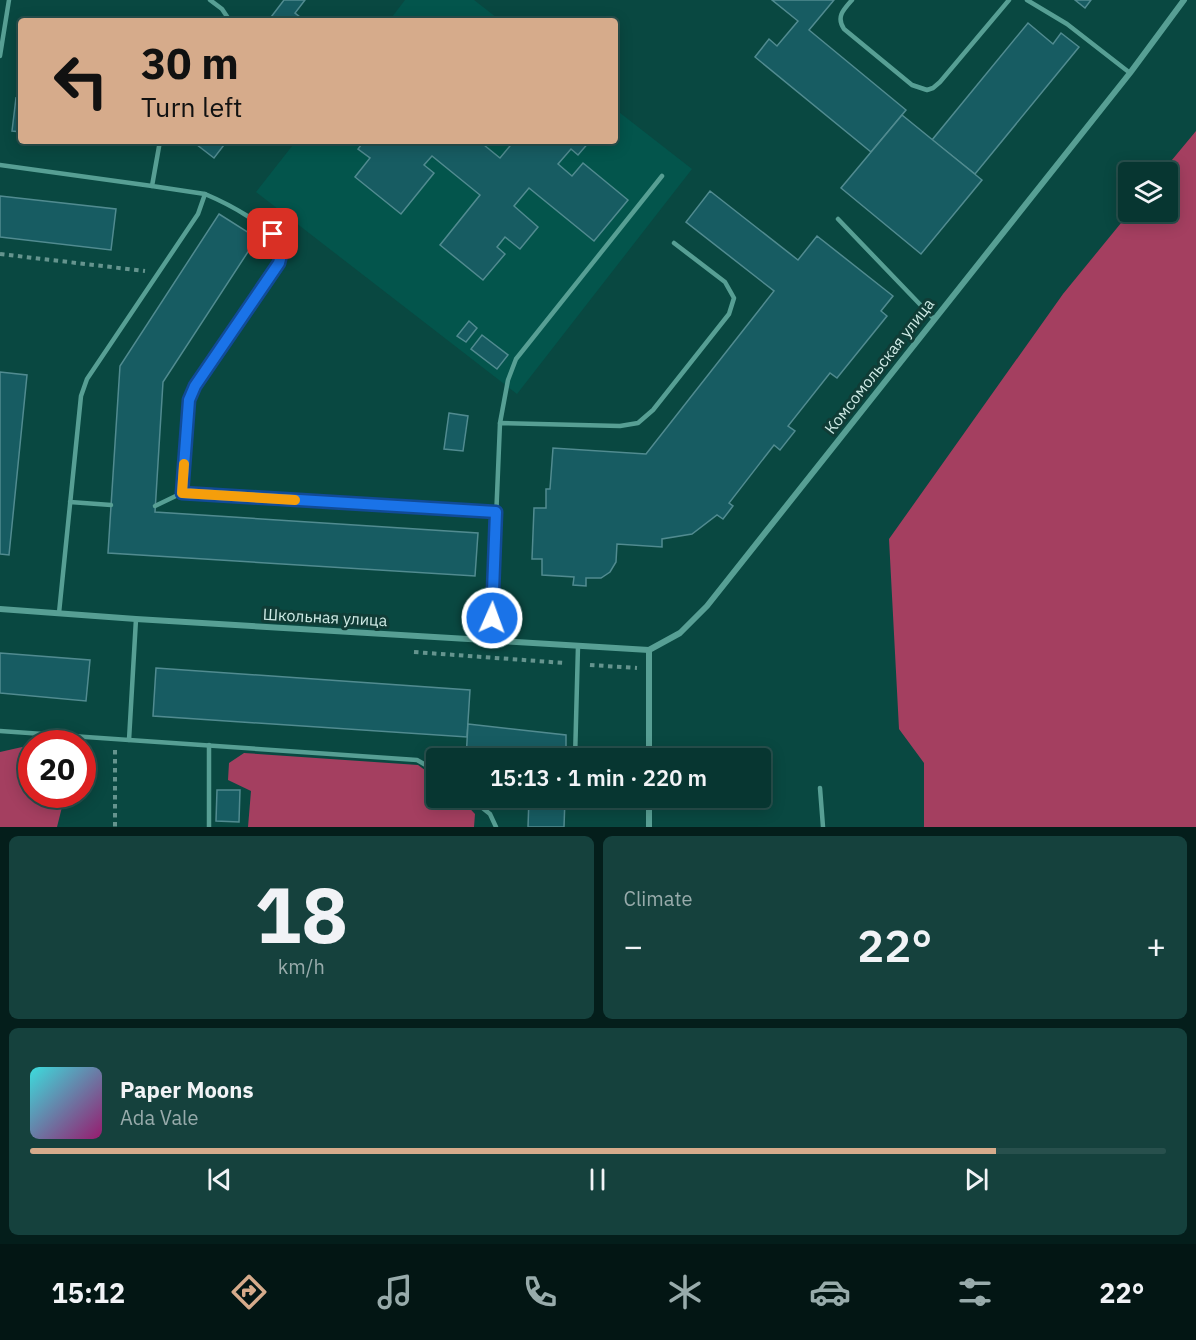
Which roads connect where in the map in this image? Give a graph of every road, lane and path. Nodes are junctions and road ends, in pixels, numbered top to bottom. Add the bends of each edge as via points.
1 (9, 0) edge
2 (210, 0) edge
3 (852, 0) edge
4 (1009, 0) edge
5 (1027, 0) edge
6 (1184, 0) edge
7 (228, 18) edge
8 (0, 56) edge
9 (1130, 73) junction
10 (159, 144) edge
11 (0, 165) edge
12 (662, 176) dead end
13 (152, 186) junction
14 (205, 194) junction
15 (838, 219) dead end
16 (674, 243) dead end
17 (0, 254) edge
18 (158, 273) junction
19 (934, 319) junction
20 (500, 423) junction
21 (182, 493) junction
22 (70, 502) junction
23 (111, 505) dead end
24 (155, 506) dead end
25 (496, 512) junction
26 (0, 609) edge
27 (59, 613) junction
28 (136, 619) junction
29 (491, 640) junction
30 (578, 646) junction
31 (649, 650) junction
32 (0, 731) edge
33 (115, 739) junction
34 (129, 740) junction
35 (210, 745) junction
36 (575, 748) edge
37 (649, 748) edge
38 (426, 765) edge
39 (820, 788) dead end
40 (482, 808) edge
41 (649, 808) edge
42 (115, 827) edge
43 (209, 827) edge
44 (496, 827) edge
45 (649, 827) edge
46 (823, 827) edge

1 - 8 lane
2 - 7 lane
3 - 4 lane via 840,14 839,22 844,29 912,85 927,90 940,82
5 - 9 lane via 1067,24
6 - 9 street, Комсомольская улица
9 - 19 street, Комсомольская улица
10 - 13 lane
11 - 13 lane
12 - 20 lane via 516,359
13 - 14 lane
14 - 18 lane via 198,214
14 - 21 lane via 273,234 283,247 279,263 189,400
15 - 19 lane
16 - 20 lane via 724,282 734,298 729,314 653,410 638,423 620,426
17 - 18 path
18 - 22 lane via 87,380 81,396
19 - 31 street, Комсомольская улица via 707,606 680,633
20 - 25 lane
21 - 24 lane
21 - 25 lane
22 - 23 lane
22 - 27 lane
25 - 29 lane
26 - 27 street, Школьная улица
27 - 28 street, Школьная улица
28 - 29 street, Школьная улица
28 - 34 lane
29 - 30 street, Школьная улица
30 - 31 street, Школьная улица
30 - 36 lane
31 - 37 street
32 - 33 lane
33 - 34 lane
33 - 42 path
34 - 35 lane
35 - 38 lane via 417,760
35 - 43 lane
39 - 46 lane
40 - 44 lane
41 - 45 street

